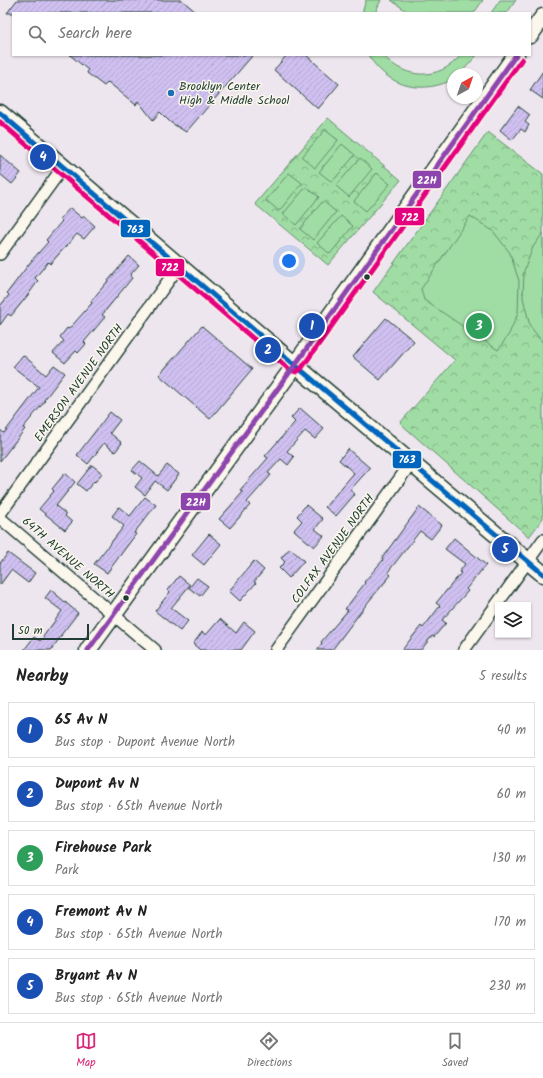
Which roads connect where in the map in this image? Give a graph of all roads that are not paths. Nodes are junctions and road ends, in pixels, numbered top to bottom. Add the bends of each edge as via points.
1 (543, 17) edge
2 (531, 34) edge
3 (515, 56) edge
4 (0, 113) edge
5 (63, 167) junction
6 (0, 254) edge
7 (179, 266) junction
8 (295, 365) junction
9 (411, 463) junction
10 (0, 514) edge
11 (0, 518) edge
12 (543, 540) edge
13 (528, 562) junction
14 (543, 574) edge
15 (113, 614) junction
16 (88, 650) edge
17 (155, 650) edge
18 (276, 650) edge
19 (464, 650) edge

1 - 2 street
3 - 8 street
4 - 5 street
5 - 6 street
5 - 7 street
7 - 8 street
7 - 10 street, EMERSON AVENUE NORTH
8 - 9 street
8 - 15 street
9 - 13 street
9 - 18 street, COLFAX AVENUE NORTH
11 - 15 street, 64TH AVENUE NORTH
12 - 13 street
13 - 14 street
13 - 19 street
15 - 16 street
15 - 17 street, 64TH AVENUE NORTH

